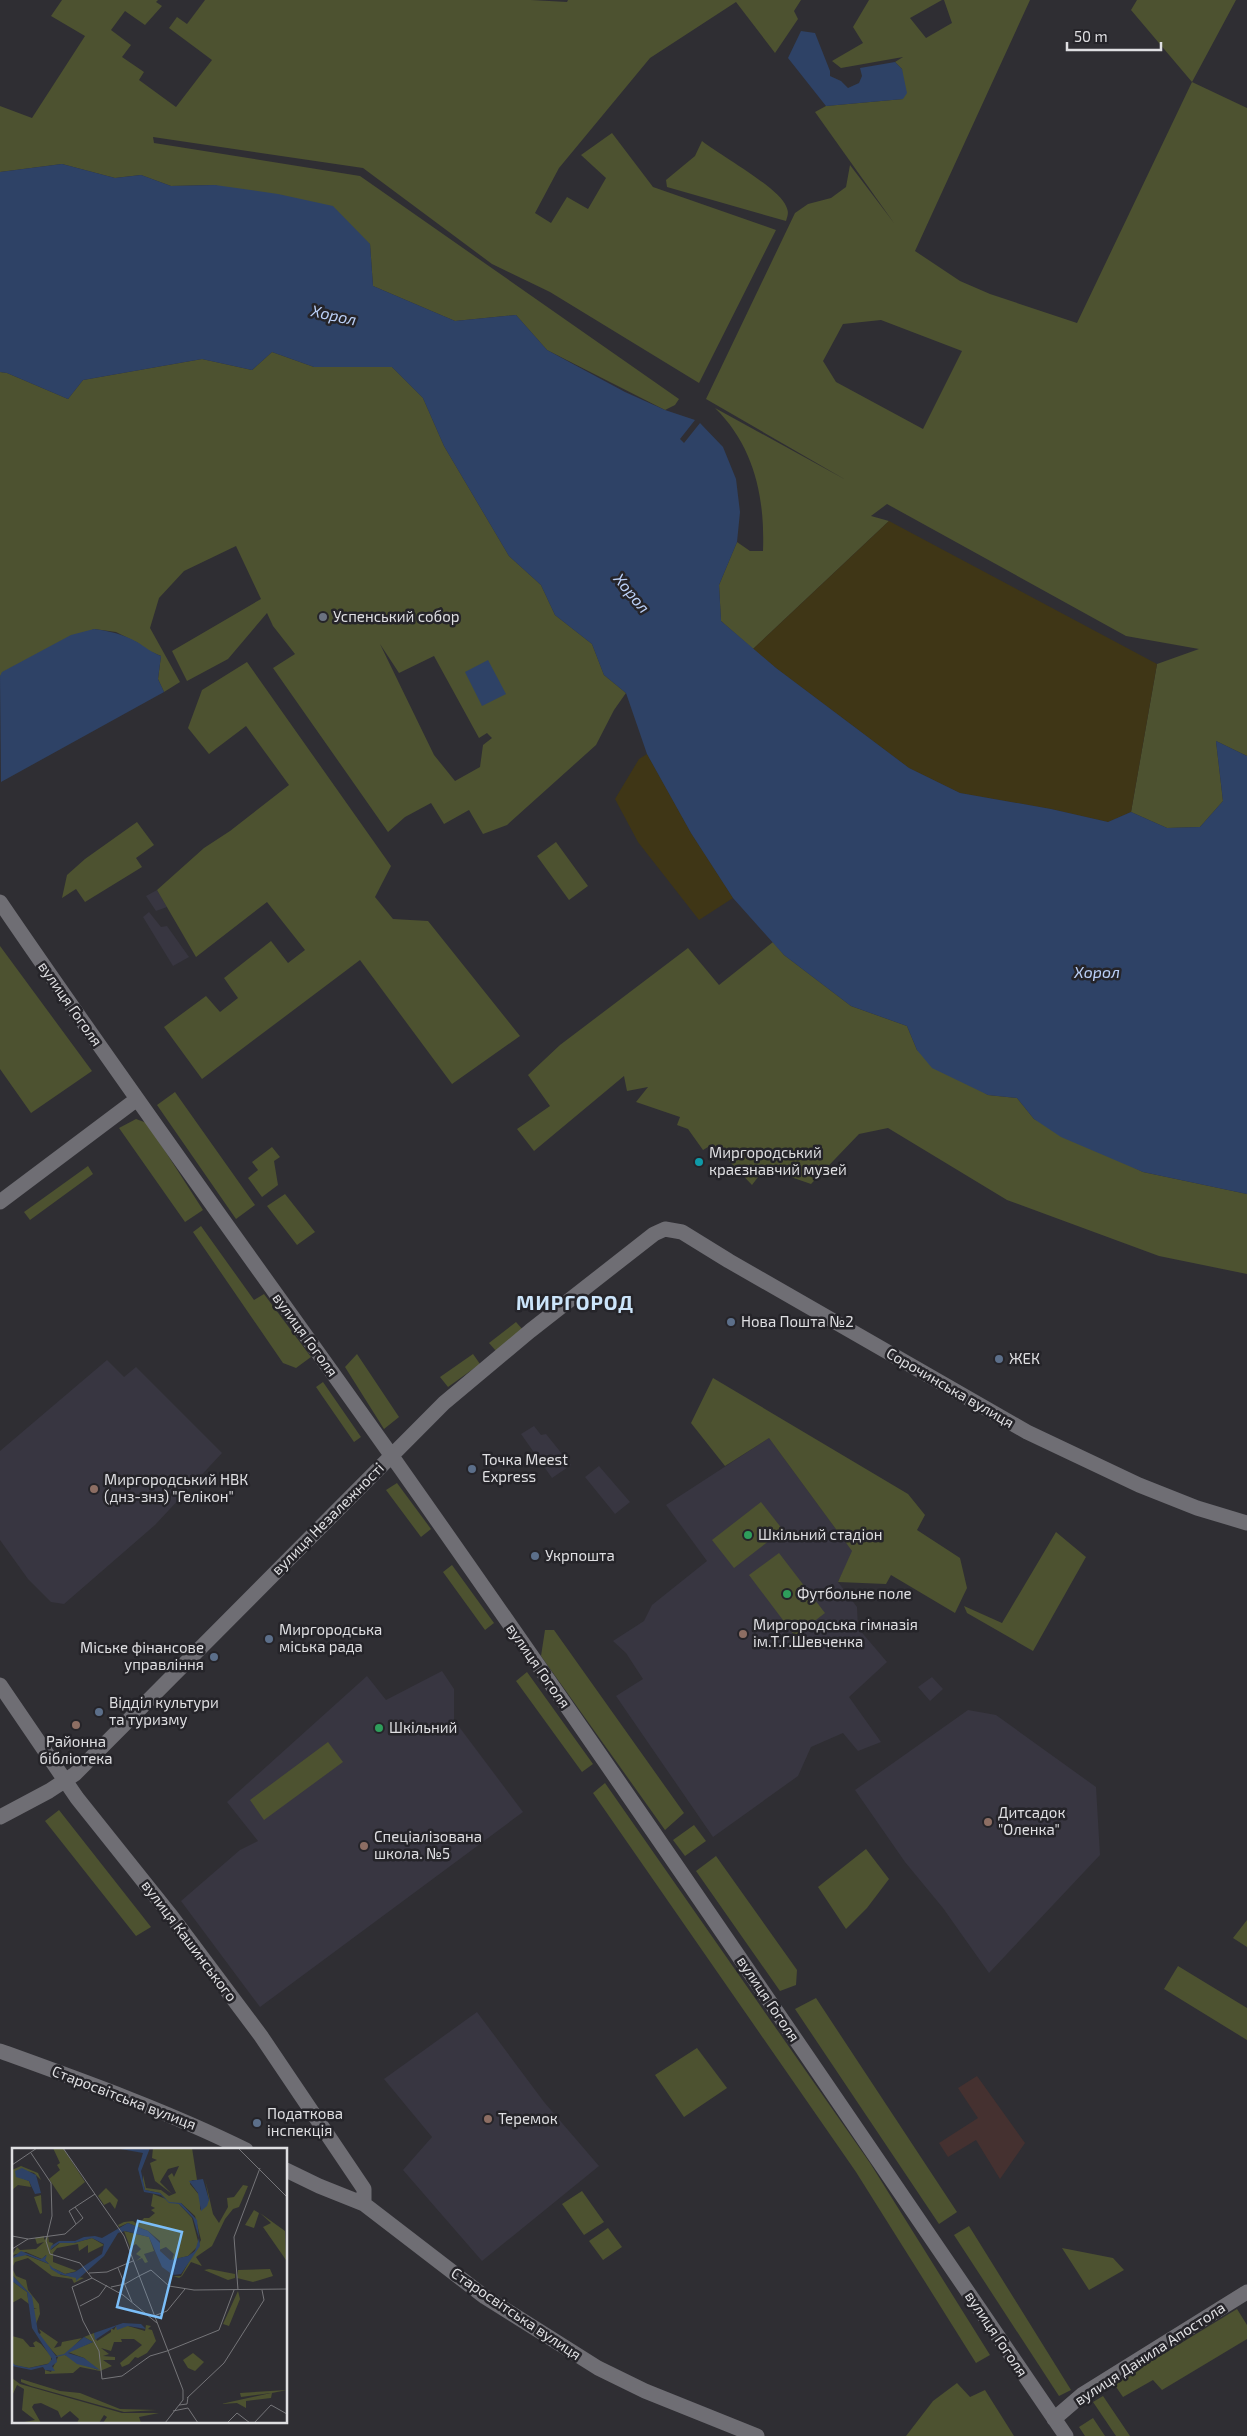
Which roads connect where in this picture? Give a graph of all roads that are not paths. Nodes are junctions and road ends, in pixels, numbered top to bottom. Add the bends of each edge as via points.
1 (0, 902) edge
2 (137, 1099) junction
3 (0, 1202) edge
4 (665, 1229) joint
5 (391, 1455) junction
6 (1247, 1523) edge
7 (0, 1685) edge
8 (65, 1781) junction
9 (0, 1817) edge
10 (0, 2052) edge
11 (242, 2148) edge
12 (288, 2171) edge
13 (364, 2204) junction
14 (1247, 2292) edge
15 (1054, 2419) junction
16 (758, 2436) edge
17 (1066, 2436) edge

1 - 2 street, вулиця Гоголя
2 - 3 street
2 - 5 street, вулиця Гоголя
4 - 5 street, вулиця Незалежності via 654,1234 530,1331 444,1403
4 - 6 street, Сорочинська вулиця via 682,1232 1027,1432 1139,1485
5 - 8 street, вулиця Незалежності
5 - 15 street, вулиця Гоголя via 616,1777
7 - 8 street, вулиця Кашинського
8 - 9 street, вулиця Незалежності
8 - 13 street, вулиця Кашинського via 261,2036 364,2188
10 - 11 street, Старосвітська вулиця via 183,2120
12 - 13 street, Старосвітська вулиця
13 - 16 street, Старосвітська вулиця via 485,2297 598,2368 645,2391
14 - 15 street, вулиця Данила Апостола via 1083,2394
15 - 17 street, вулиця Гоголя

